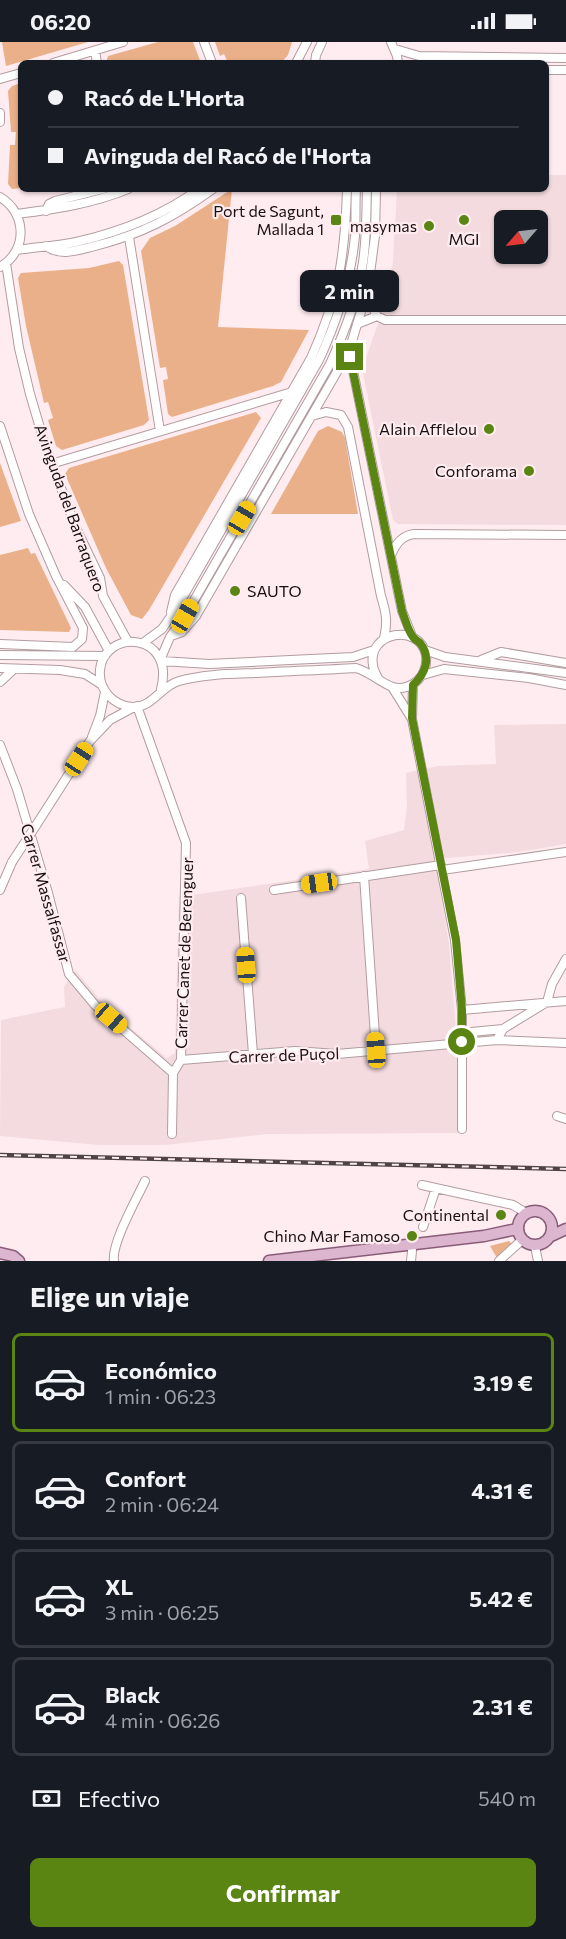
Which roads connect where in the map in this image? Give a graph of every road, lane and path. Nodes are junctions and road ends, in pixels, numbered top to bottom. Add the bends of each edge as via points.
1 (123, 42) edge
2 (204, 42) edge
3 (306, 42) edge
4 (322, 42) edge
5 (393, 45) edge
6 (95, 51) junction
7 (566, 58) edge
8 (64, 60) edge
9 (96, 60) edge
10 (211, 60) edge
11 (298, 60) edge
12 (315, 60) edge
13 (397, 60) edge
14 (549, 70) edge
15 (566, 70) edge
16 (18, 74) edge
17 (0, 79) edge
18 (0, 113) edge
19 (0, 122) edge
20 (91, 192) edge
21 (119, 192) edge
22 (194, 192) edge
23 (208, 192) edge
24 (347, 192) edge
25 (356, 192) edge
26 (367, 192) edge
27 (376, 192) edge
28 (0, 197) edge
29 (46, 210) junction
30 (17, 214) junction
31 (129, 237) junction
32 (46, 246) junction
33 (17, 250) junction
34 (3, 265) edge
35 (366, 295) junction
36 (377, 316) junction
37 (566, 320) edge
38 (357, 324) junction
39 (349, 351) junction
40 (292, 392) junction
41 (312, 416) junction
42 (0, 426) edge
43 (160, 431) junction
44 (51, 464) junction
45 (566, 535) edge
46 (391, 555) junction
47 (56, 576) junction
48 (169, 618) junction
49 (412, 636) junction
50 (170, 637) junction
51 (384, 639) junction
52 (128, 642) junction
53 (143, 643) junction
54 (0, 644) edge
55 (374, 650) junction
56 (424, 650) junction
57 (107, 653) junction
58 (0, 655) edge
59 (162, 660) junction
60 (481, 660) junction
61 (566, 663) edge
62 (0, 668) edge
63 (14, 669) junction
64 (566, 673) edge
65 (423, 675) junction
66 (378, 678) junction
67 (0, 682) edge
68 (413, 685) junction
69 (566, 685) edge
70 (392, 687) junction
71 (103, 688) junction
72 (161, 689) junction
73 (136, 707) junction
74 (412, 718) junction
75 (90, 741) junction
76 (0, 745) edge
77 (566, 852) edge
78 (442, 868) junction
79 (364, 876) junction
80 (0, 890) edge
81 (274, 890) dead end
82 (241, 898) dead end
83 (566, 959) edge
84 (566, 1001) edge
85 (547, 1002) junction
86 (462, 1010) junction
87 (503, 1029) junction
88 (461, 1038) junction
89 (497, 1040) junction
90 (566, 1043) edge
91 (376, 1050) junction
92 (253, 1054) junction
93 (181, 1059) junction
94 (173, 1073) junction
95 (462, 1129) dead end
96 (172, 1134) dead end
97 (146, 1181) dead end
98 (422, 1185) dead end
99 (436, 1188) junction
100 (526, 1213) junction
101 (551, 1223) junction
102 (423, 1227) dead end
103 (566, 1228) edge
104 (519, 1235) junction
105 (551, 1236) junction
106 (536, 1246) junction
107 (1, 1252) edge
108 (412, 1256) edge
109 (18, 1261) edge
110 (114, 1261) edge
111 (269, 1261) edge
112 (329, 1261) edge
113 (499, 1261) edge
114 (538, 1261) edge

1 - 6 street
2 - 10 street
3 - 11 street
4 - 12 street
5 - 7 street via 420,56
5 - 13 street
6 - 8 street
6 - 9 street
14 - 15 street
16 - 17 street
18 - 19 street
20 - 29 street via 55,201
21 - 29 street
22 - 32 street via 162,213 126,228
23 - 31 street via 168,219
24 - 40 street via 346,237 334,299 325,327
25 - 48 street via 355,237 333,331
26 - 50 street via 363,267 343,335 320,383
27 - 35 street via 375,236
28 - 30 street
29 - 30 street
30 - 33 street via 21,232
31 - 32 street via 61,253
31 - 43 street
32 - 33 street
33 - 34 street
34 - 44 street, Avinguda del Barraquero via 27,382
35 - 36 street
35 - 38 street
36 - 37 street via 385,320
36 - 38 street
38 - 39 street
39 - 41 street
39 - 46 street
40 - 43 street
40 - 48 street via 176,592
41 - 50 street via 196,616 182,632
41 - 51 street via 326,412 341,415 348,427 387,614
42 - 47 street via 29,514
43 - 44 street
44 - 52 street, Avinguda del Barraquero via 100,578 103,596
45 - 46 street via 414,534 395,544
46 - 49 street via 402,611
47 - 54 street via 83,628 82,639 74,647
47 - 57 street via 85,607
48 - 53 street via 162,629
49 - 51 street via 398,633
49 - 56 street
50 - 59 street
51 - 55 street
52 - 53 street
52 - 57 street
53 - 59 street
55 - 59 street via 353,657 209,664
55 - 66 street via 372,664
56 - 60 street via 445,657
56 - 65 street via 427,663
57 - 58 street
57 - 71 street via 100,670
59 - 72 street via 165,676
60 - 61 street via 501,652
60 - 64 street
62 - 63 street
63 - 67 street
63 - 71 street via 77,673
65 - 68 street
65 - 69 street via 444,669
66 - 70 street
66 - 72 street via 356,668 211,675 177,681
68 - 70 street
68 - 74 street
70 - 74 street
71 - 73 street via 113,700
71 - 75 street via 100,716
72 - 73 street via 152,701
73 - 75 street via 110,720
73 - 93 street, Carrer Canet de Berenguer via 186,843
74 - 78 street
75 - 80 street, bridge via 12,862
76 - 94 street, Carrer Massalfassar via 17,789 69,974 95,1005
77 - 78 street
78 - 79 street
78 - 86 street via 456,940
79 - 81 street
79 - 91 street
82 - 92 street
83 - 85 street
84 - 85 street
85 - 86 street
85 - 87 street
86 - 88 street
87 - 88 street, Carrer de Puçol
87 - 89 street
88 - 89 street, Carrer de Puçol
88 - 91 street, Carrer de Puçol
88 - 95 street
89 - 90 street, Carrer de Puçol
91 - 92 street, Carrer de Puçol
92 - 93 street, Carrer de Puçol
93 - 94 street, Carrer Canet de Berenguer
94 - 96 street, Carrer Canet de Berenguer
97 - 110 street via 124,1226
98 - 99 street
99 - 100 street via 513,1205
99 - 102 street
100 - 101 main road via 537,1211 548,1216
100 - 104 main road via 519,1220
101 - 103 main road
101 - 105 main road
103 - 105 main road
104 - 106 main road
104 - 108 main road
104 - 111 main road
104 - 113 street
105 - 106 main road
106 - 114 street
107 - 109 main road
108 - 112 main road

